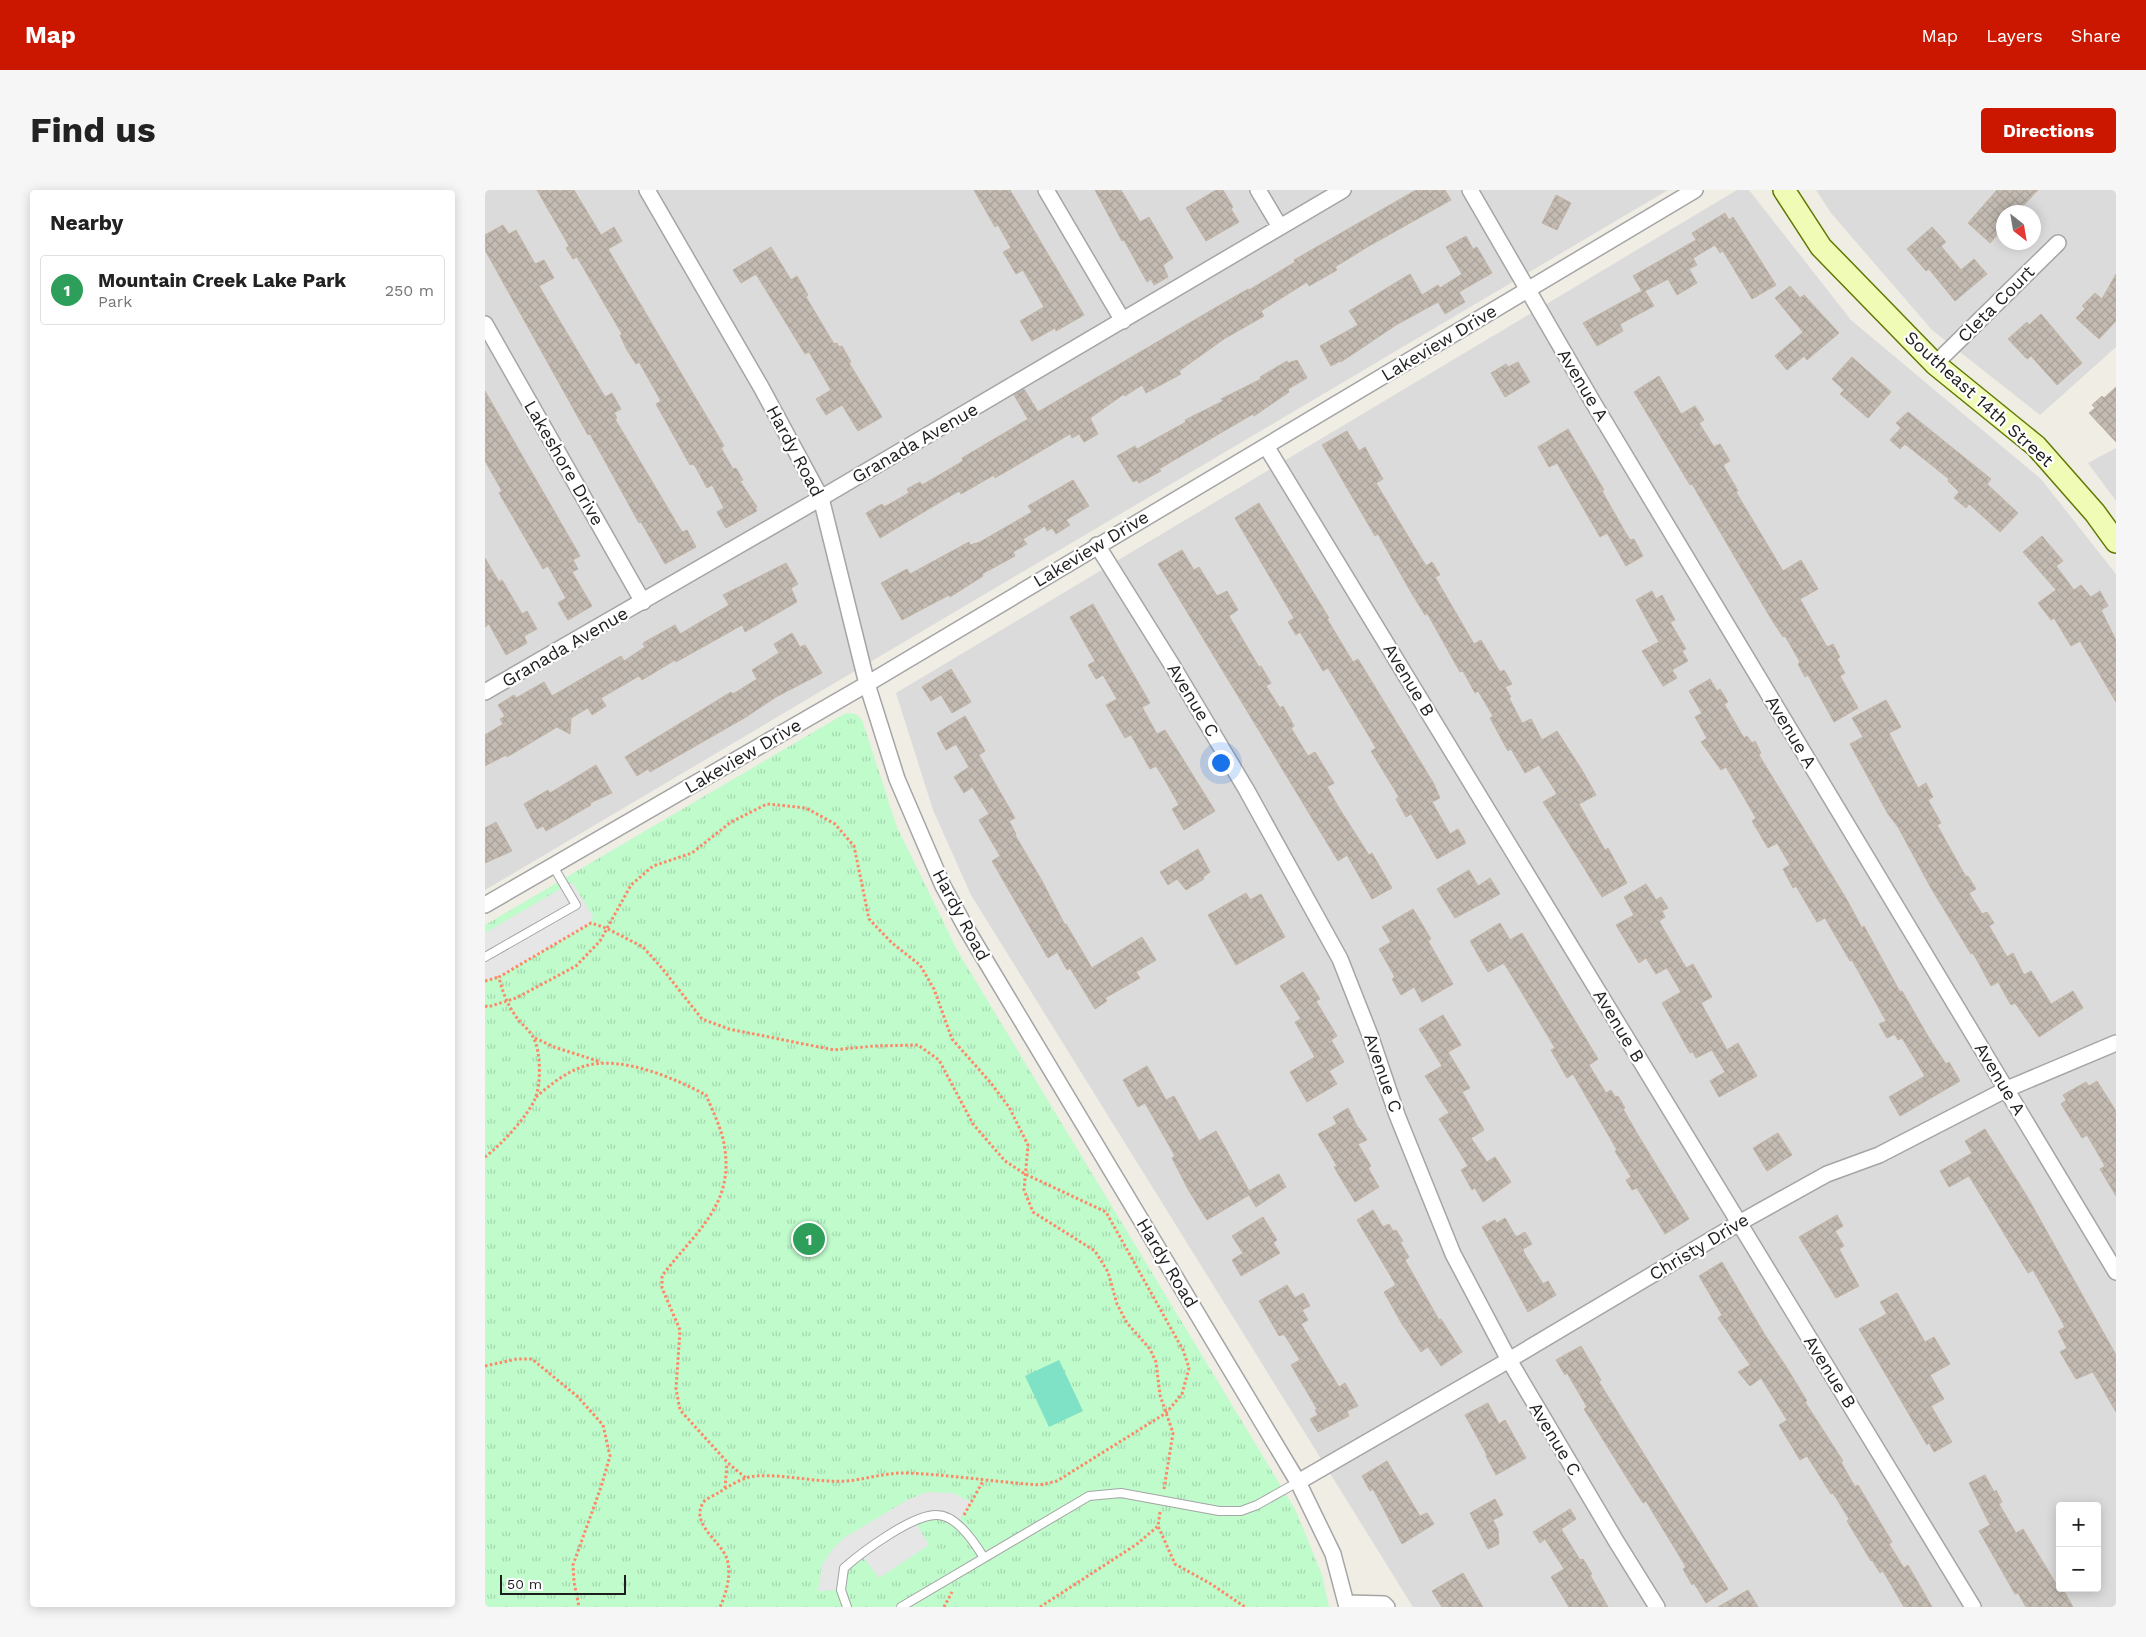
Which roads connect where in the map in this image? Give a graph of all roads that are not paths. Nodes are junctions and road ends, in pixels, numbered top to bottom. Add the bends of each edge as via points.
1 (647, 190) edge
2 (1046, 190) edge
3 (1258, 190) edge
4 (1343, 190) edge
5 (1470, 190) edge
6 (1695, 190) edge
7 (1784, 190) edge
8 (1280, 227) junction
9 (2057, 243) dead end
10 (1527, 290) junction
11 (1123, 321) junction
12 (485, 324) edge
13 (1935, 364) junction
14 (1266, 446) junction
15 (821, 498) junction
16 (2116, 542) edge
17 (1097, 545) junction
18 (643, 602) junction
19 (867, 684) junction
20 (485, 692) edge
21 (553, 866) junction
22 (485, 905) edge
23 (485, 957) edge
24 (2116, 1044) edge
25 (2007, 1089) junction
26 (1739, 1223) junction
27 (2116, 1272) edge
28 (1509, 1360) junction
29 (1298, 1482) junction
30 (985, 1558) junction
31 (1347, 1605) edge
32 (847, 1607) edge
33 (901, 1607) edge
34 (1387, 1607) edge
35 (1657, 1607) edge
36 (1973, 1607) edge

1 - 15 street, Hardy Road
2 - 11 street
3 - 8 street
4 - 8 street, Granada Avenue
5 - 10 street, Avenue A
6 - 10 street, Lakeview Drive
7 - 13 street, Southeast 14th Street via 1821,247
8 - 11 street, Granada Avenue
9 - 13 street, Cleta Court
10 - 14 street, Lakeview Drive
10 - 25 street, Avenue A
11 - 15 street, Granada Avenue
12 - 18 street, Lakeshore Drive
13 - 16 street, Southeast 14th Street via 2036,446
14 - 17 street, Lakeview Drive
14 - 26 street, Avenue B
15 - 18 street, Granada Avenue
15 - 19 street, Hardy Road
17 - 19 street, Lakeview Drive
17 - 28 street, Avenue C via 1246,789 1340,959 1397,1115 1453,1254
18 - 20 street, Granada Avenue
19 - 21 street, Lakeview Drive
19 - 29 street, Hardy Road via 897,779 943,886
21 - 22 street, Lakeview Drive
21 - 23 lane via 576,905
24 - 25 street, Christy Drive
25 - 26 street, Christy Drive via 1879,1155 1827,1174
25 - 27 street, Avenue A
26 - 28 street, Christy Drive
26 - 36 street, Avenue B
28 - 29 street, Christy Drive
28 - 35 street, Avenue C
29 - 30 lane via 1241,1511 1219,1511 1121,1493 1089,1496
29 - 31 street, Hardy Road via 1333,1554
30 - 32 lane via 957,1524 938,1514 915,1520 843,1568 841,1590
30 - 33 lane
31 - 34 street via 1384,1604

